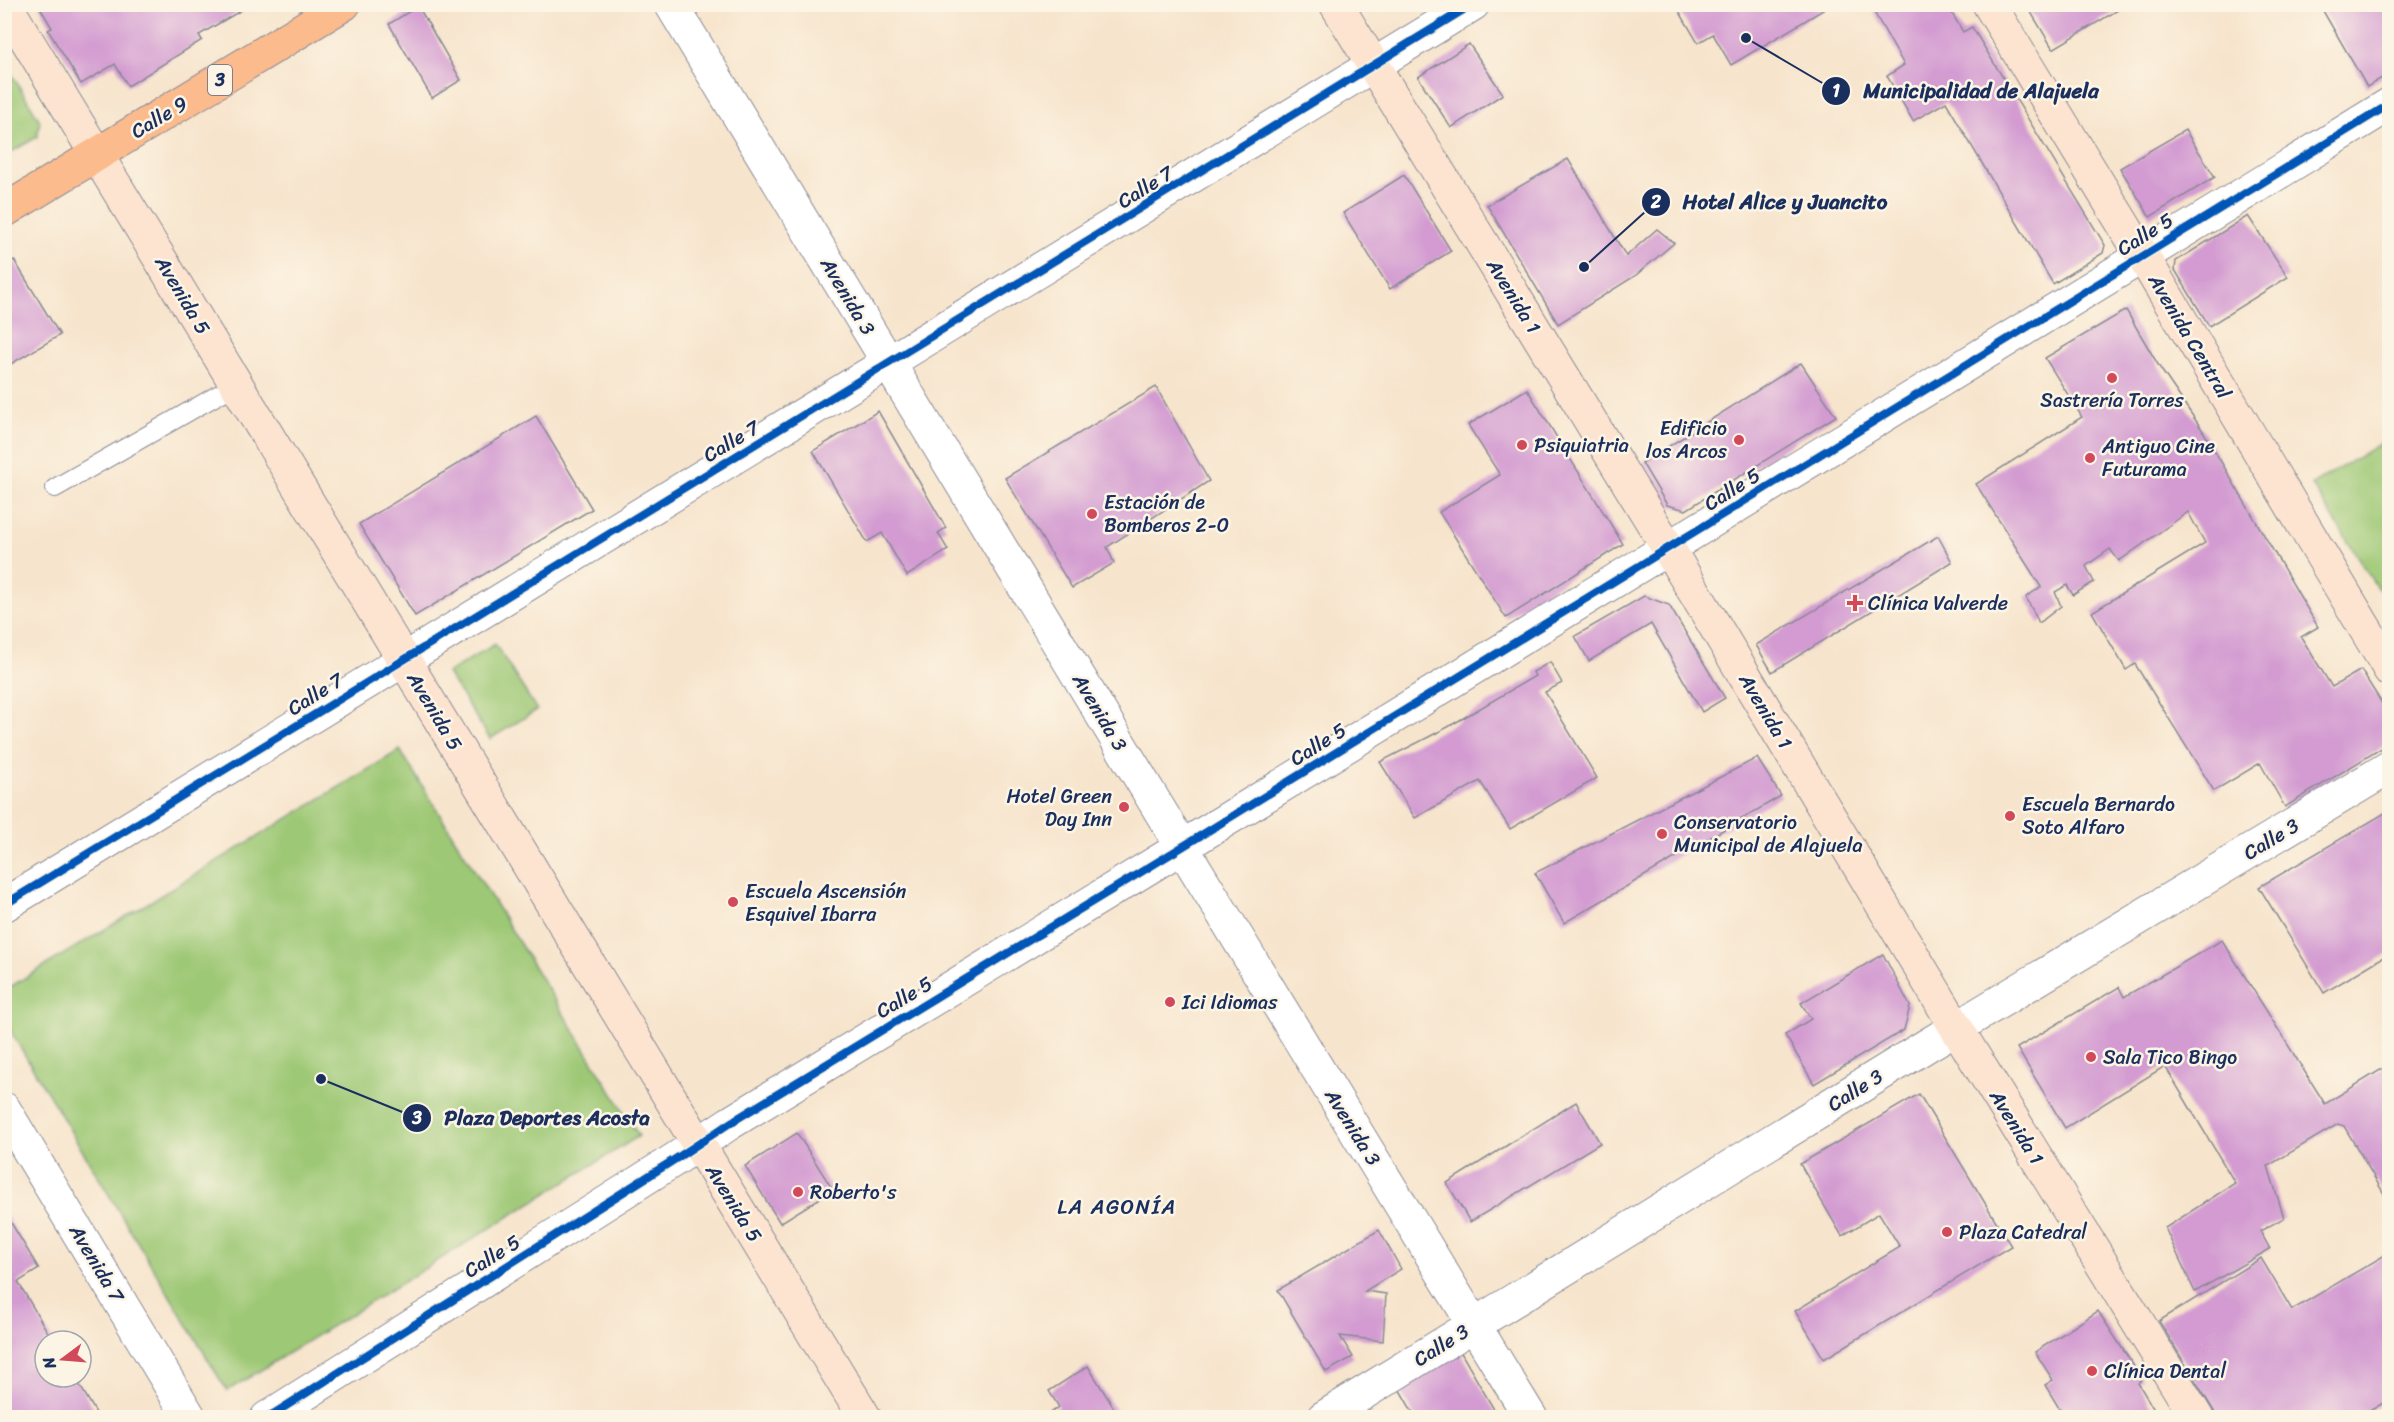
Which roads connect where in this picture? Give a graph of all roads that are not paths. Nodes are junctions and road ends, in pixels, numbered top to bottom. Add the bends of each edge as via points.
1 (5, 4) edge
2 (344, 4) edge
3 (671, 4) edge
4 (1336, 4) edge
5 (1473, 4) edge
6 (1989, 4) edge
7 (1372, 66) junction
8 (2390, 104) edge
9 (96, 155) junction
10 (4, 210) edge
11 (2142, 255) junction
12 (889, 364) junction
13 (237, 384) junction
14 (54, 488) dead end
15 (1668, 548) junction
16 (404, 658) junction
17 (2390, 670) edge
18 (2390, 767) edge
19 (1182, 847) junction
20 (4, 905) edge
21 (1957, 1029) junction
22 (4, 1108) edge
23 (697, 1144) junction
24 (1475, 1324) junction
25 (190, 1418) edge
26 (267, 1418) edge
27 (865, 1418) edge
28 (1323, 1418) edge
29 (1531, 1418) edge
30 (2197, 1418) edge

1 - 9 street, Avenida 5
2 - 9 main road, Calle 9 / 3
3 - 12 street, Avenida 3
4 - 7 street, Avenida 1
5 - 7 street, Calle 7
6 - 11 street, Avenida Central
7 - 12 street, Calle 7
7 - 15 street, Avenida 1
8 - 11 street, Calle 5
9 - 10 main road, Calle 9 / 3
9 - 13 street, Avenida 5
11 - 15 street, Calle 5
11 - 17 street, Avenida Central
12 - 16 street, Calle 7
12 - 19 street, Avenida 3
13 - 14 lane
13 - 16 street, Avenida 5
15 - 19 street, Calle 5
15 - 21 street, Avenida 1
16 - 20 street, Calle 7
16 - 23 street, Avenida 5
18 - 21 street, Calle 3
19 - 23 street, Calle 5
19 - 24 street, Avenida 3
21 - 24 street, Calle 3
21 - 30 street, Avenida 1
22 - 25 street, Avenida 7
23 - 26 street, Calle 5
23 - 27 street, Avenida 5
24 - 28 street, Calle 3
24 - 29 street, Avenida 3

